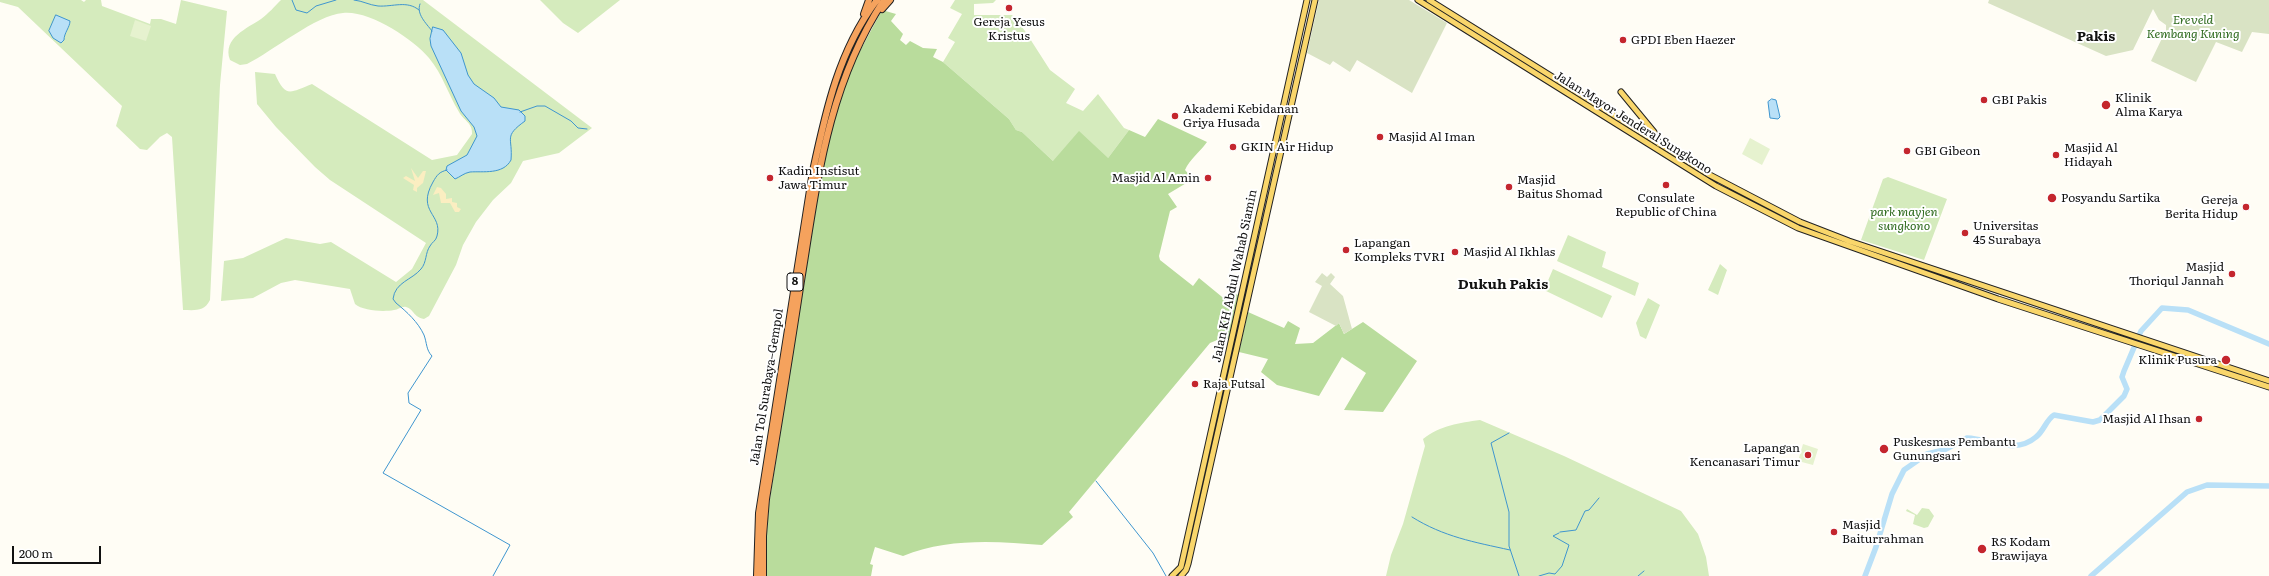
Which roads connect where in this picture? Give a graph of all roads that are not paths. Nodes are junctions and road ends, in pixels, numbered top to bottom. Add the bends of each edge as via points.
1 (869, 0) edge
2 (877, 0) edge
3 (884, 0) edge
4 (890, 0) edge
5 (1306, 0) edge
6 (1315, 0) edge
7 (1418, 0) edge
8 (1429, 0) edge
9 (870, 23) junction
10 (1300, 30) junction
11 (1472, 31) junction
12 (1307, 32) junction
13 (854, 35) junction
14 (1621, 92) dead end
15 (1659, 144) junction
16 (1281, 145) junction
17 (1274, 146) junction
18 (1280, 151) junction
19 (1245, 278) junction
20 (1252, 280) junction
21 (1243, 286) junction
22 (1251, 287) junction
23 (2150, 341) junction
24 (2158, 344) junction
25 (2148, 348) junction
26 (2155, 350) junction
27 (2269, 381) edge
28 (1222, 383) junction
29 (1229, 385) junction
30 (2269, 387) edge
31 (1200, 480) junction
32 (1207, 481) junction
33 (1198, 489) junction
34 (1205, 490) junction
35 (757, 576) edge
36 (763, 576) edge
37 (1173, 576) edge
38 (1181, 576) edge

1 - 13 highway
2 - 13 highway, Jalan Tol Surabaya–Gempol / 8
3 - 9 highway, Jalan Tol Surabaya–Gempol / 8
4 - 9 highway
5 - 10 main road, Jalan KH Abdul Wahab Siamin
6 - 12 main road, Jalan KH Abdul Wahab Siamin
7 - 11 main road, Jalan Mayor Jenderal Sungkono
8 - 11 main road, Jalan Mayor Jenderal Sungkono
9 - 36 highway, Jalan Tol Surabaya–Gempol / 8 via 837,94 818,178 766,499
10 - 12 main road
10 - 17 main road, Jalan KH Abdul Wahab Siamin
11 - 15 main road, Jalan Mayor Jenderal Sungkono
11 - 25 main road, Jalan Mayor Jenderal Sungkono via 1716,186 1779,220 1918,271
12 - 16 main road, Jalan KH Abdul Wahab Siamin
13 - 35 highway, Jalan Tol Surabaya–Gempol / 8 via 835,81 813,171 762,488
14 - 15 main road via 1654,132
15 - 23 main road, Jalan Mayor Jenderal Sungkono via 1773,209 1849,241
16 - 17 main road
16 - 18 main road, Jalan KH Abdul Wahab Siamin
17 - 18 main road
17 - 19 main road, Jalan KH Abdul Wahab Siamin
18 - 20 main road, Jalan KH Abdul Wahab Siamin
19 - 20 main road via 1248,281
19 - 21 main road, Jalan KH Abdul Wahab Siamin
20 - 22 main road, Jalan KH Abdul Wahab Siamin
21 - 22 main road
21 - 28 main road, Jalan KH Abdul Wahab Siamin
22 - 29 main road, Jalan KH Abdul Wahab Siamin
23 - 24 main road, Jalan Mayor Jenderal Sungkono
23 - 25 main road via 2151,346
24 - 26 main road via 2154,345
24 - 27 main road, Jalan Mayor Jenderal Sungkono
25 - 26 main road, Jalan Mayor Jenderal Sungkono
26 - 30 main road, Jalan Mayor Jenderal Sungkono
28 - 29 main road
28 - 31 main road, Jalan KH Abdul Wahab Siamin
29 - 32 main road, Jalan KH Abdul Wahab Siamin
31 - 32 main road
31 - 33 main road, Jalan KH Abdul Wahab Siamin
32 - 34 main road, Jalan KH Abdul Wahab Siamin
33 - 34 main road
33 - 37 main road, Jalan KH Abdul Wahab Siamin via 1181,567
34 - 38 main road, Jalan KH Abdul Wahab Siamin via 1188,564

